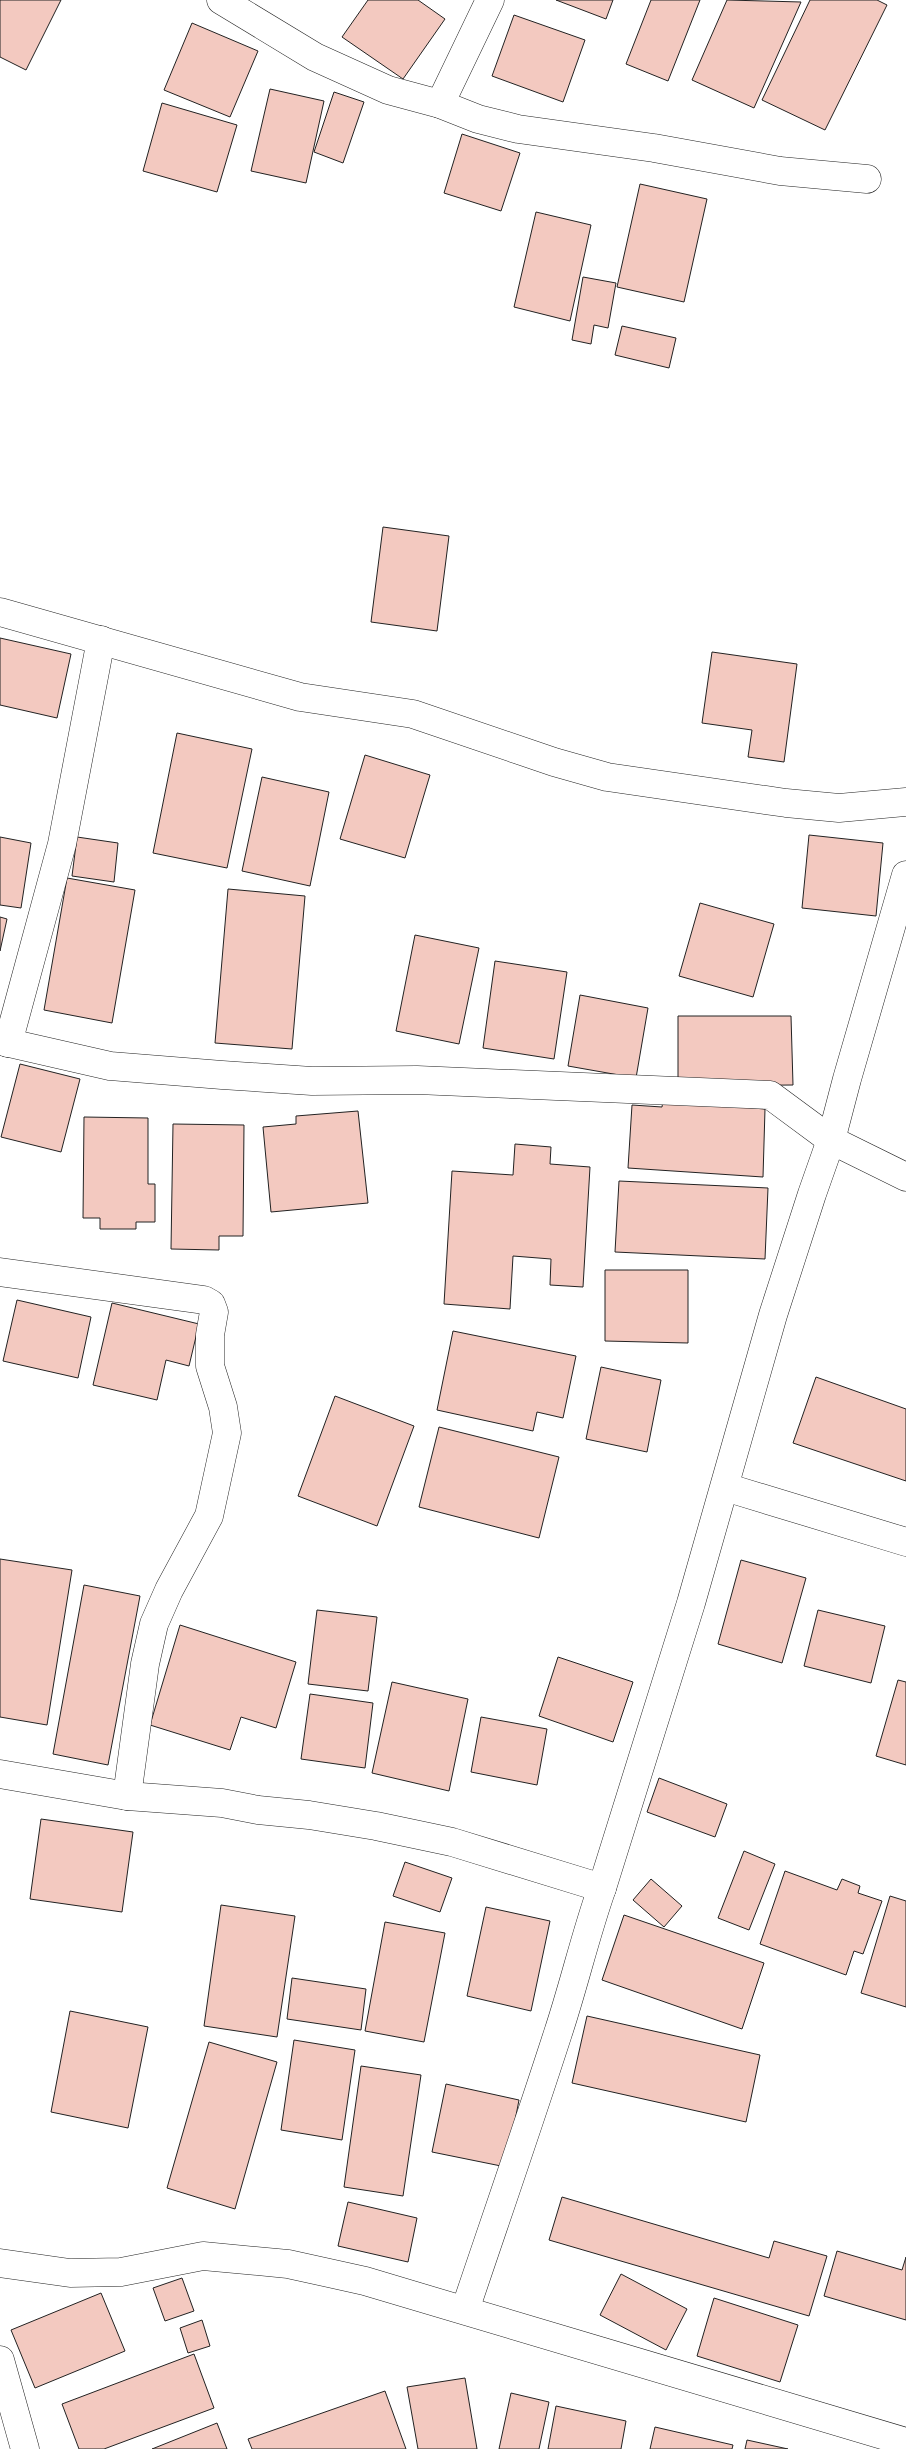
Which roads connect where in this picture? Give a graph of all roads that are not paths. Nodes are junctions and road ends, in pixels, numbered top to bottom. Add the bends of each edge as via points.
1 (221, 0) edge
2 (490, 0) edge
3 (440, 104) junction
4 (867, 179) dead end
5 (0, 612) edge
6 (101, 640) junction
7 (906, 802) edge
8 (906, 875) edge
9 (4, 1042) edge
10 (831, 1140) junction
11 (906, 1177) edge
12 (0, 1272) edge
13 (725, 1487) junction
14 (906, 1542) edge
15 (0, 1774) edge
16 (127, 1796) junction
17 (602, 1888) junction
18 (0, 2263) edge
19 (466, 2310) junction
20 (0, 2360) edge
21 (906, 2442) edge
22 (25, 2449) edge

1 - 3 street via 314,57 388,90
2 - 3 street
3 - 4 street via 478,119 518,129 654,148 780,171
5 - 6 street
6 - 7 street via 300,697 413,714 607,777 830,807
6 - 9 street via 62,844
8 - 10 street
9 - 10 street via 110,1066 231,1076 312,1081 417,1080 770,1095
10 - 11 street
10 - 13 street via 773,1314
12 - 16 street via 204,1300 211,1304 214,1312 210,1366 223,1407 227,1433 209,1516 154,1624 145,1664
13 - 14 street
13 - 17 street
15 - 16 street
16 - 17 street via 222,1803 376,1826 452,1842
17 - 19 street via 559,2033
18 - 19 street via 70,2273 121,2272 203,2256 288,2264 366,2281
19 - 21 street
20 - 22 street

